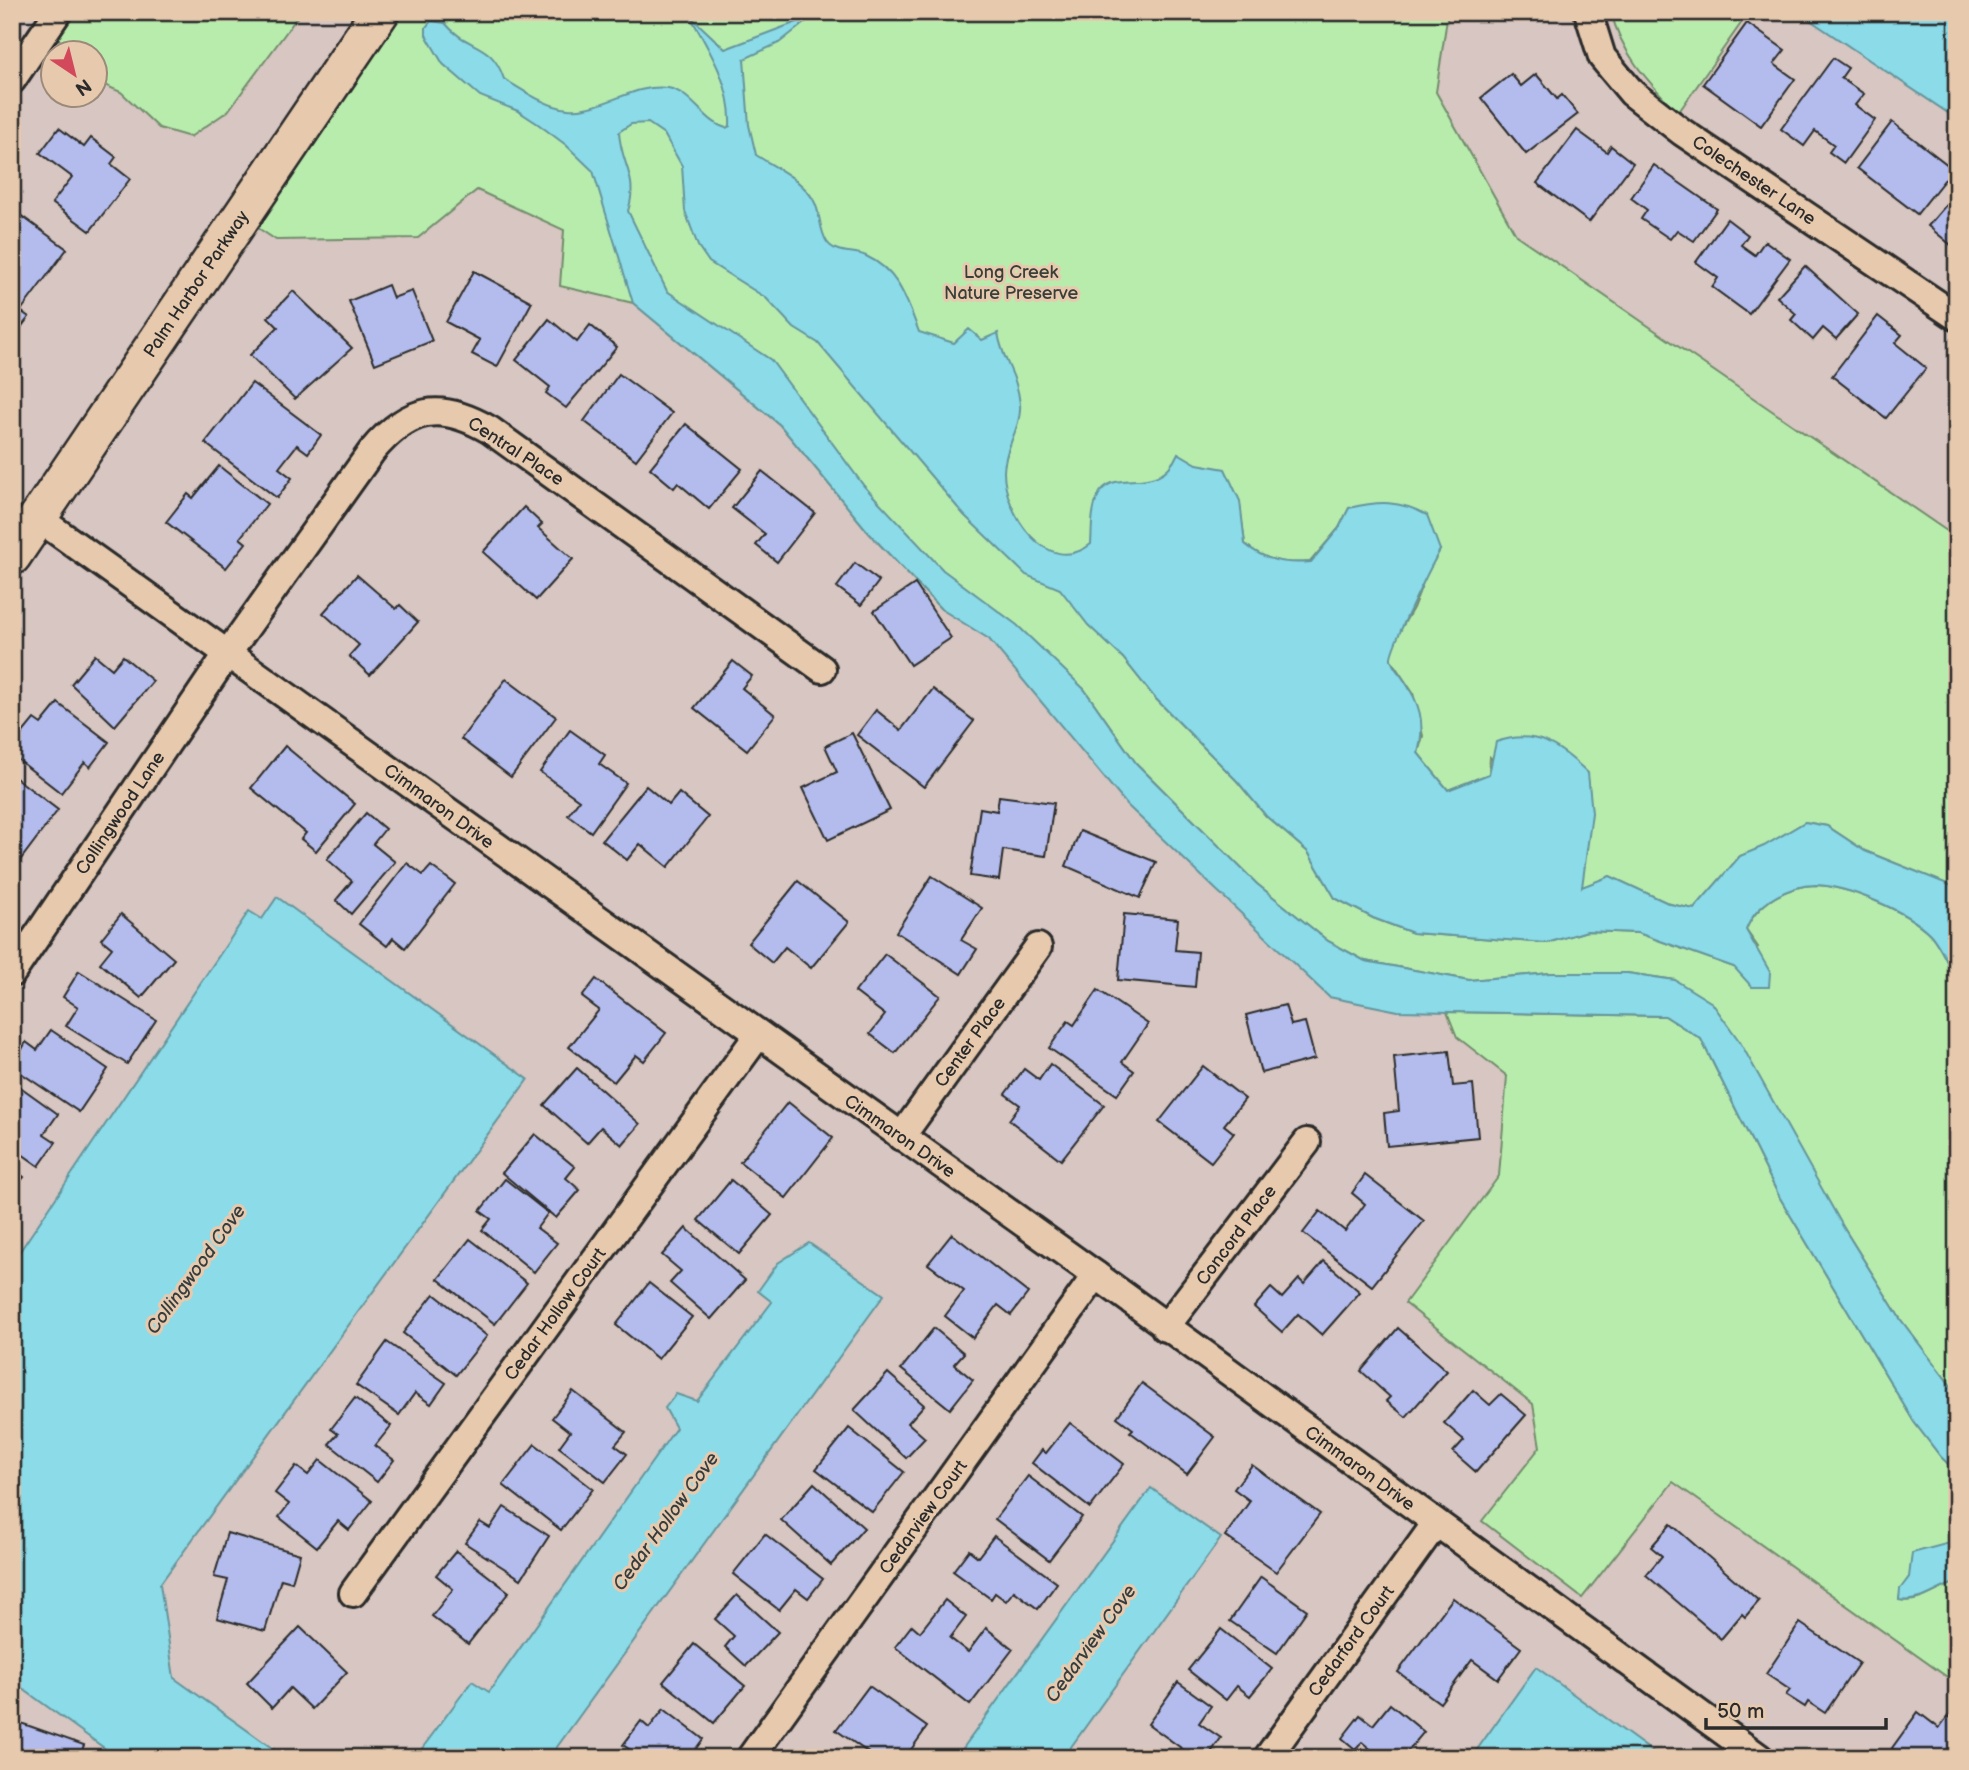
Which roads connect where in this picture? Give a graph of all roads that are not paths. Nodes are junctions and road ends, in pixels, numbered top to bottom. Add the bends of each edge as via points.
1 (58, 12) edge
2 (380, 12) edge
3 (1588, 12) edge
4 (12, 80) edge
5 (1957, 317) edge
6 (38, 518) junction
7 (12, 556) edge
8 (228, 653) junction
9 (822, 669) dead end
10 (1038, 947) dead end
11 (12, 973) edge
12 (758, 1035) junction
13 (901, 1137) junction
14 (1307, 1142) dead end
15 (1096, 1275) junction
16 (1165, 1328) junction
17 (1436, 1524) junction
18 (353, 1592) dead end
19 (750, 1758) edge
20 (1267, 1758) edge
21 (1760, 1758) edge

1 - 4 street
2 - 6 street, Palm Harbor Parkway
3 - 5 street, Colechester Lane via 1602,57 1632,93 1682,132
6 - 7 street, Palm Harbor Parkway
6 - 8 street, Cimmaron Drive
8 - 9 street, Central Place via 382,440 401,422 441,411 466,416 507,440
8 - 11 street, Collingwood Lane
8 - 12 street, Cimmaron Drive
10 - 13 street, Center Place
12 - 13 street, Cimmaron Drive
12 - 18 street, Cedar Hollow Court
13 - 15 street, Cimmaron Drive
14 - 16 street, Concord Place
15 - 16 street, Cimmaron Drive
15 - 19 street, Cedarview Court
16 - 17 street, Cimmaron Drive
17 - 20 street, Cedarford Court
17 - 21 street, Cimmaron Drive

